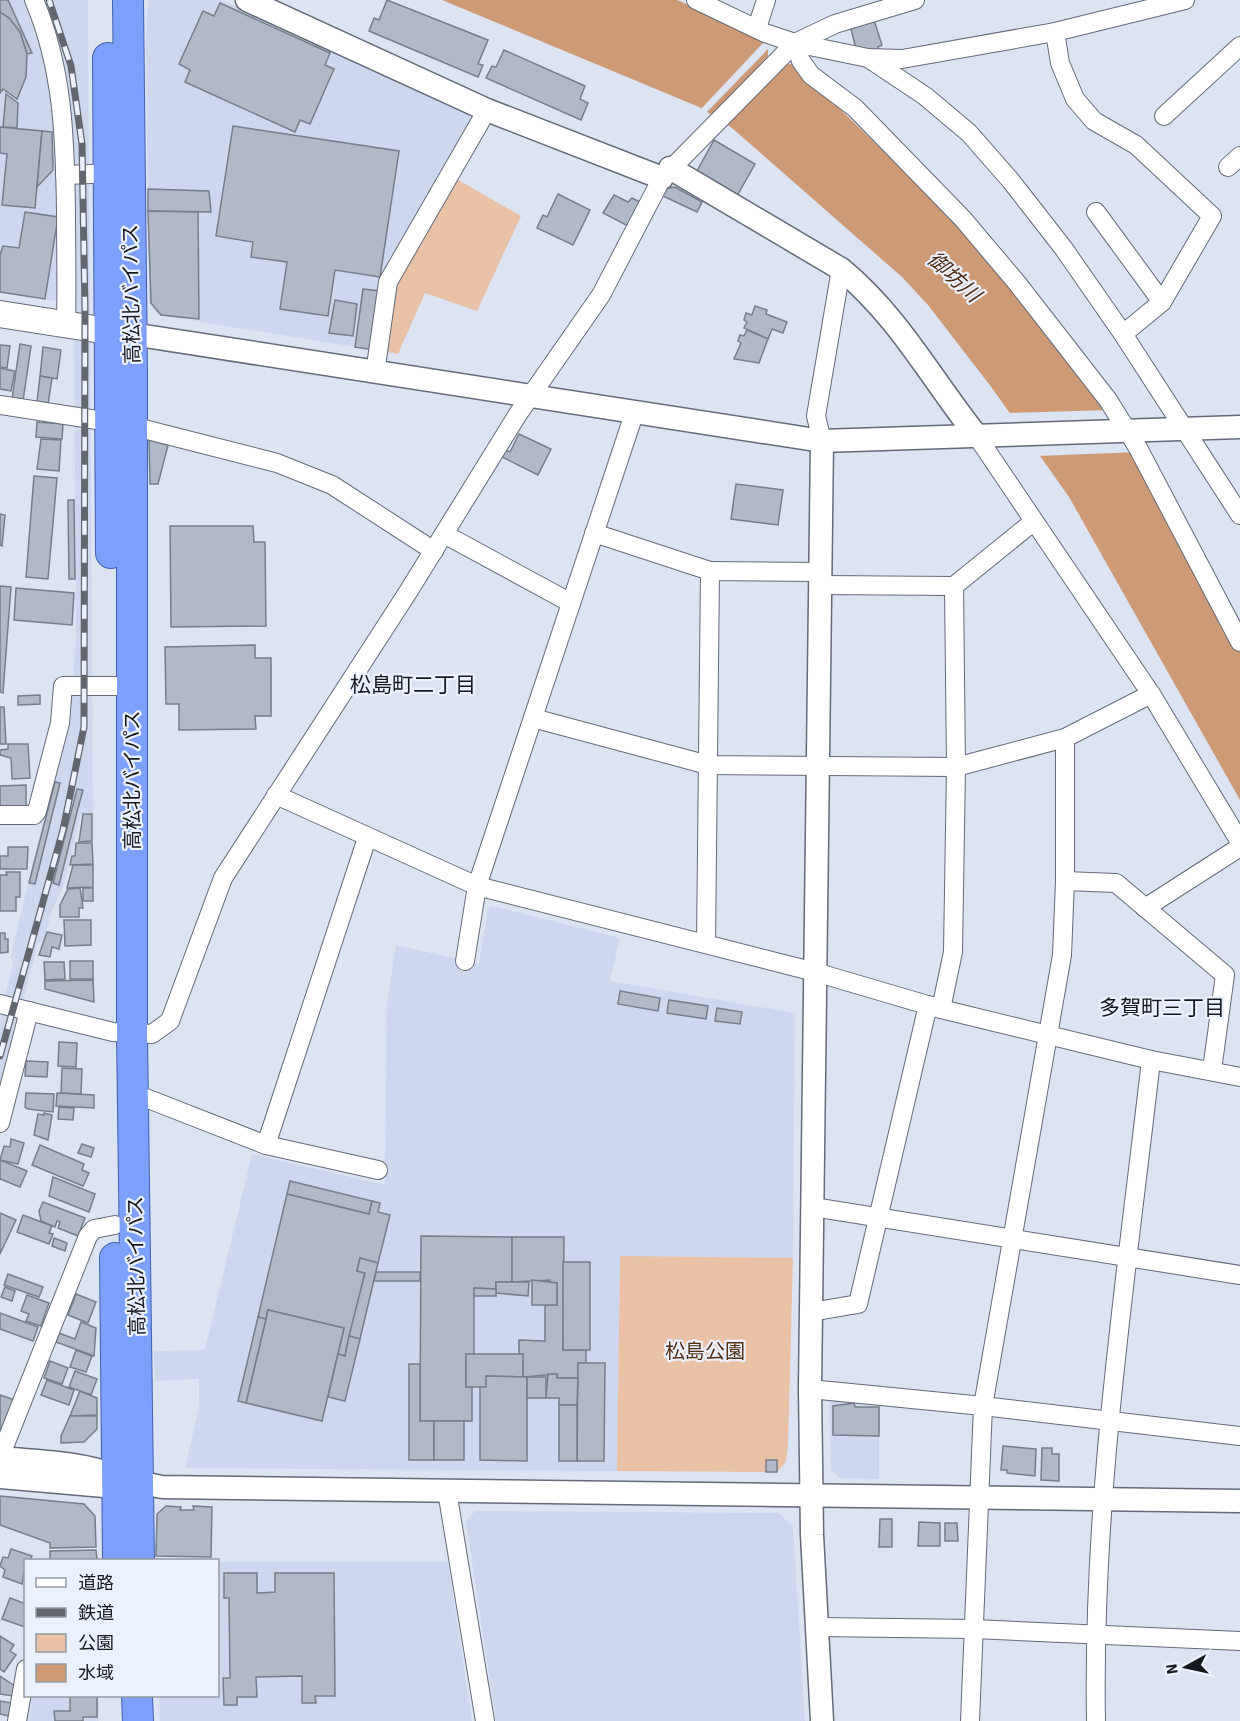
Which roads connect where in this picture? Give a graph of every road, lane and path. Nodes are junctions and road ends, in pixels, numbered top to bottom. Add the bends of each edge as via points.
1 (34, 0) edge
2 (109, 0) edge
3 (128, 0) edge
4 (247, 0) edge
5 (696, 0) edge
6 (766, 0) edge
7 (915, 0) edge
8 (1185, 0) edge
9 (1135, 6) edge
10 (757, 28) junction
11 (1055, 32) junction
12 (1240, 46) edge
13 (789, 48) junction
14 (868, 58) junction
15 (487, 110) junction
16 (1164, 116) dead end
17 (119, 173) junction
18 (666, 173) junction
19 (65, 175) junction
20 (1096, 212) dead end
21 (841, 269) junction
22 (1162, 302) junction
23 (0, 314) edge
24 (66, 325) junction
25 (121, 332) junction
26 (1123, 334) junction
27 (375, 373) junction
28 (530, 396) junction
29 (0, 405) edge
30 (634, 411) junction
31 (121, 424) junction
32 (1240, 427) edge
33 (1182, 428) junction
34 (1126, 430) junction
35 (976, 435) junction
36 (822, 441) junction
37 (1240, 515) edge
38 (1033, 522) junction
39 (594, 533) junction
40 (444, 534) junction
41 (434, 550) junction
42 (710, 571) junction
43 (820, 578) junction
44 (954, 586) junction
45 (571, 603) junction
46 (1240, 642) edge
47 (122, 686) junction
48 (1151, 694) junction
49 (533, 718) junction
50 (1065, 738) junction
51 (708, 765) junction
52 (818, 767) junction
53 (956, 767) junction
54 (276, 795) junction
55 (0, 815) edge
56 (367, 838) junction
57 (1240, 842) edge
58 (1240, 848) edge
59 (1065, 881) junction
60 (477, 886) junction
61 (1145, 908) junction
62 (706, 944) junction
63 (465, 961) dead end
64 (815, 972) junction
65 (0, 1004) edge
66 (935, 1007) junction
67 (29, 1011) junction
68 (123, 1032) junction
69 (1047, 1035) junction
70 (1151, 1060) junction
71 (1212, 1070) junction
72 (1240, 1077) edge
73 (133, 1093) junction
74 (0, 1123) edge
75 (267, 1145) junction
76 (378, 1170) dead end
77 (813, 1207) junction
78 (878, 1217) junction
79 (115, 1225) junction
80 (1012, 1238) junction
81 (1129, 1257) junction
82 (1240, 1275) edge
83 (811, 1312) junction
84 (810, 1389) junction
85 (983, 1406) junction
86 (1110, 1422) junction
87 (1240, 1436) edge
88 (0, 1458) edge
89 (0, 1477) edge
90 (124, 1481) junction
91 (447, 1491) junction
92 (811, 1496) junction
93 (978, 1498) junction
94 (1101, 1498) junction
95 (1240, 1501) edge
96 (118, 1559) edge
97 (139, 1559) edge
98 (818, 1627) junction
99 (974, 1629) junction
100 (1095, 1636) junction
101 (1240, 1641) edge
102 (24, 1681) edge
103 (119, 1697) edge
104 (137, 1697) edge
105 (17, 1721) edge
106 (119, 1721) edge
107 (138, 1721) edge
108 (485, 1721) edge
109 (822, 1721) edge
110 (970, 1721) edge
111 (1096, 1721) edge

1 - 19 street via 58,73
2 - 17 highway, 高松北バイパス
3 - 17 highway, 高松北バイパス
4 - 15 street
5 - 10 street
6 - 10 street
7 - 13 street via 835,24
8 - 9 street
9 - 11 street
10 - 13 street
11 - 14 street via 902,59
11 - 22 street via 1060,63 1075,99 1094,121 1136,145 1212,216
12 - 16 street
13 - 14 street
13 - 18 street
13 - 34 street via 811,75 855,108 963,219 1108,400
14 - 26 street via 925,96 969,133 1064,249
15 - 18 street
15 - 27 street via 388,282
17 - 19 street
17 - 25 highway, 高松北バイパス
18 - 21 street
18 - 28 street via 601,295
19 - 24 street
20 - 22 street
21 - 35 street via 884,308
21 - 36 street via 816,417
22 - 26 street
23 - 24 main road
24 - 25 main road
25 - 27 street
25 - 31 highway, 高松北バイパス
26 - 33 street
27 - 28 street
28 - 30 street
28 - 40 street
29 - 31 street
30 - 36 street
30 - 39 street
31 - 41 street via 277,463 332,485
31 - 47 highway, 高松北バイパス
32 - 33 street
33 - 34 street
33 - 37 street
34 - 35 street
34 - 46 street
35 - 36 street
35 - 38 street
36 - 43 street
38 - 44 street
38 - 48 street
39 - 42 street
39 - 45 street
40 - 41 street
40 - 45 street
41 - 54 street
42 - 43 street
42 - 51 street
43 - 44 street
43 - 52 street
44 - 53 street
45 - 49 street
47 - 55 street via 63,686 60,723 37,811
47 - 68 highway, 高松北バイパス
48 - 50 street
48 - 57 street
49 - 51 street
49 - 60 street
50 - 53 street
50 - 59 street
51 - 52 street
51 - 62 street
52 - 53 street
52 - 64 street
53 - 66 street via 953,952
54 - 56 street
54 - 68 street via 224,878 170,1021 152,1034
56 - 60 street
56 - 75 street
58 - 61 street
59 - 61 street via 1116,883
59 - 69 street via 1062,955
60 - 62 street
60 - 63 street
61 - 71 street via 1225,975
62 - 64 street
64 - 66 street
64 - 77 street
65 - 67 street
66 - 69 street
66 - 78 street
67 - 68 street
67 - 74 street
68 - 73 highway, 高松北バイパス
68 - 79 highway, 高松北バイパス
69 - 70 street
69 - 80 street
70 - 71 street
70 - 81 street
71 - 72 street
73 - 75 street
73 - 90 highway, 高松北バイパス
75 - 76 street
77 - 78 street
77 - 83 street
78 - 80 street
78 - 83 street via 858,1304
79 - 88 street via 94,1229 88,1236
79 - 90 highway, 高松北バイパス
80 - 81 street
80 - 85 street
81 - 82 street
81 - 86 street
83 - 84 street
84 - 85 street
84 - 92 street
85 - 86 street
85 - 93 street
86 - 87 street
86 - 94 street
88 - 90 street via 85,1467
89 - 90 street
90 - 91 street via 162,1487
90 - 96 highway, 高松北バイパス
90 - 97 highway, 高松北バイパス
91 - 92 street
91 - 108 street
92 - 93 street
92 - 98 street
93 - 94 street
93 - 99 street
94 - 95 street
94 - 100 street
98 - 99 street
98 - 109 street
99 - 100 street
99 - 110 street
100 - 101 street
100 - 111 street
102 - 105 street
103 - 106 highway
104 - 107 highway

